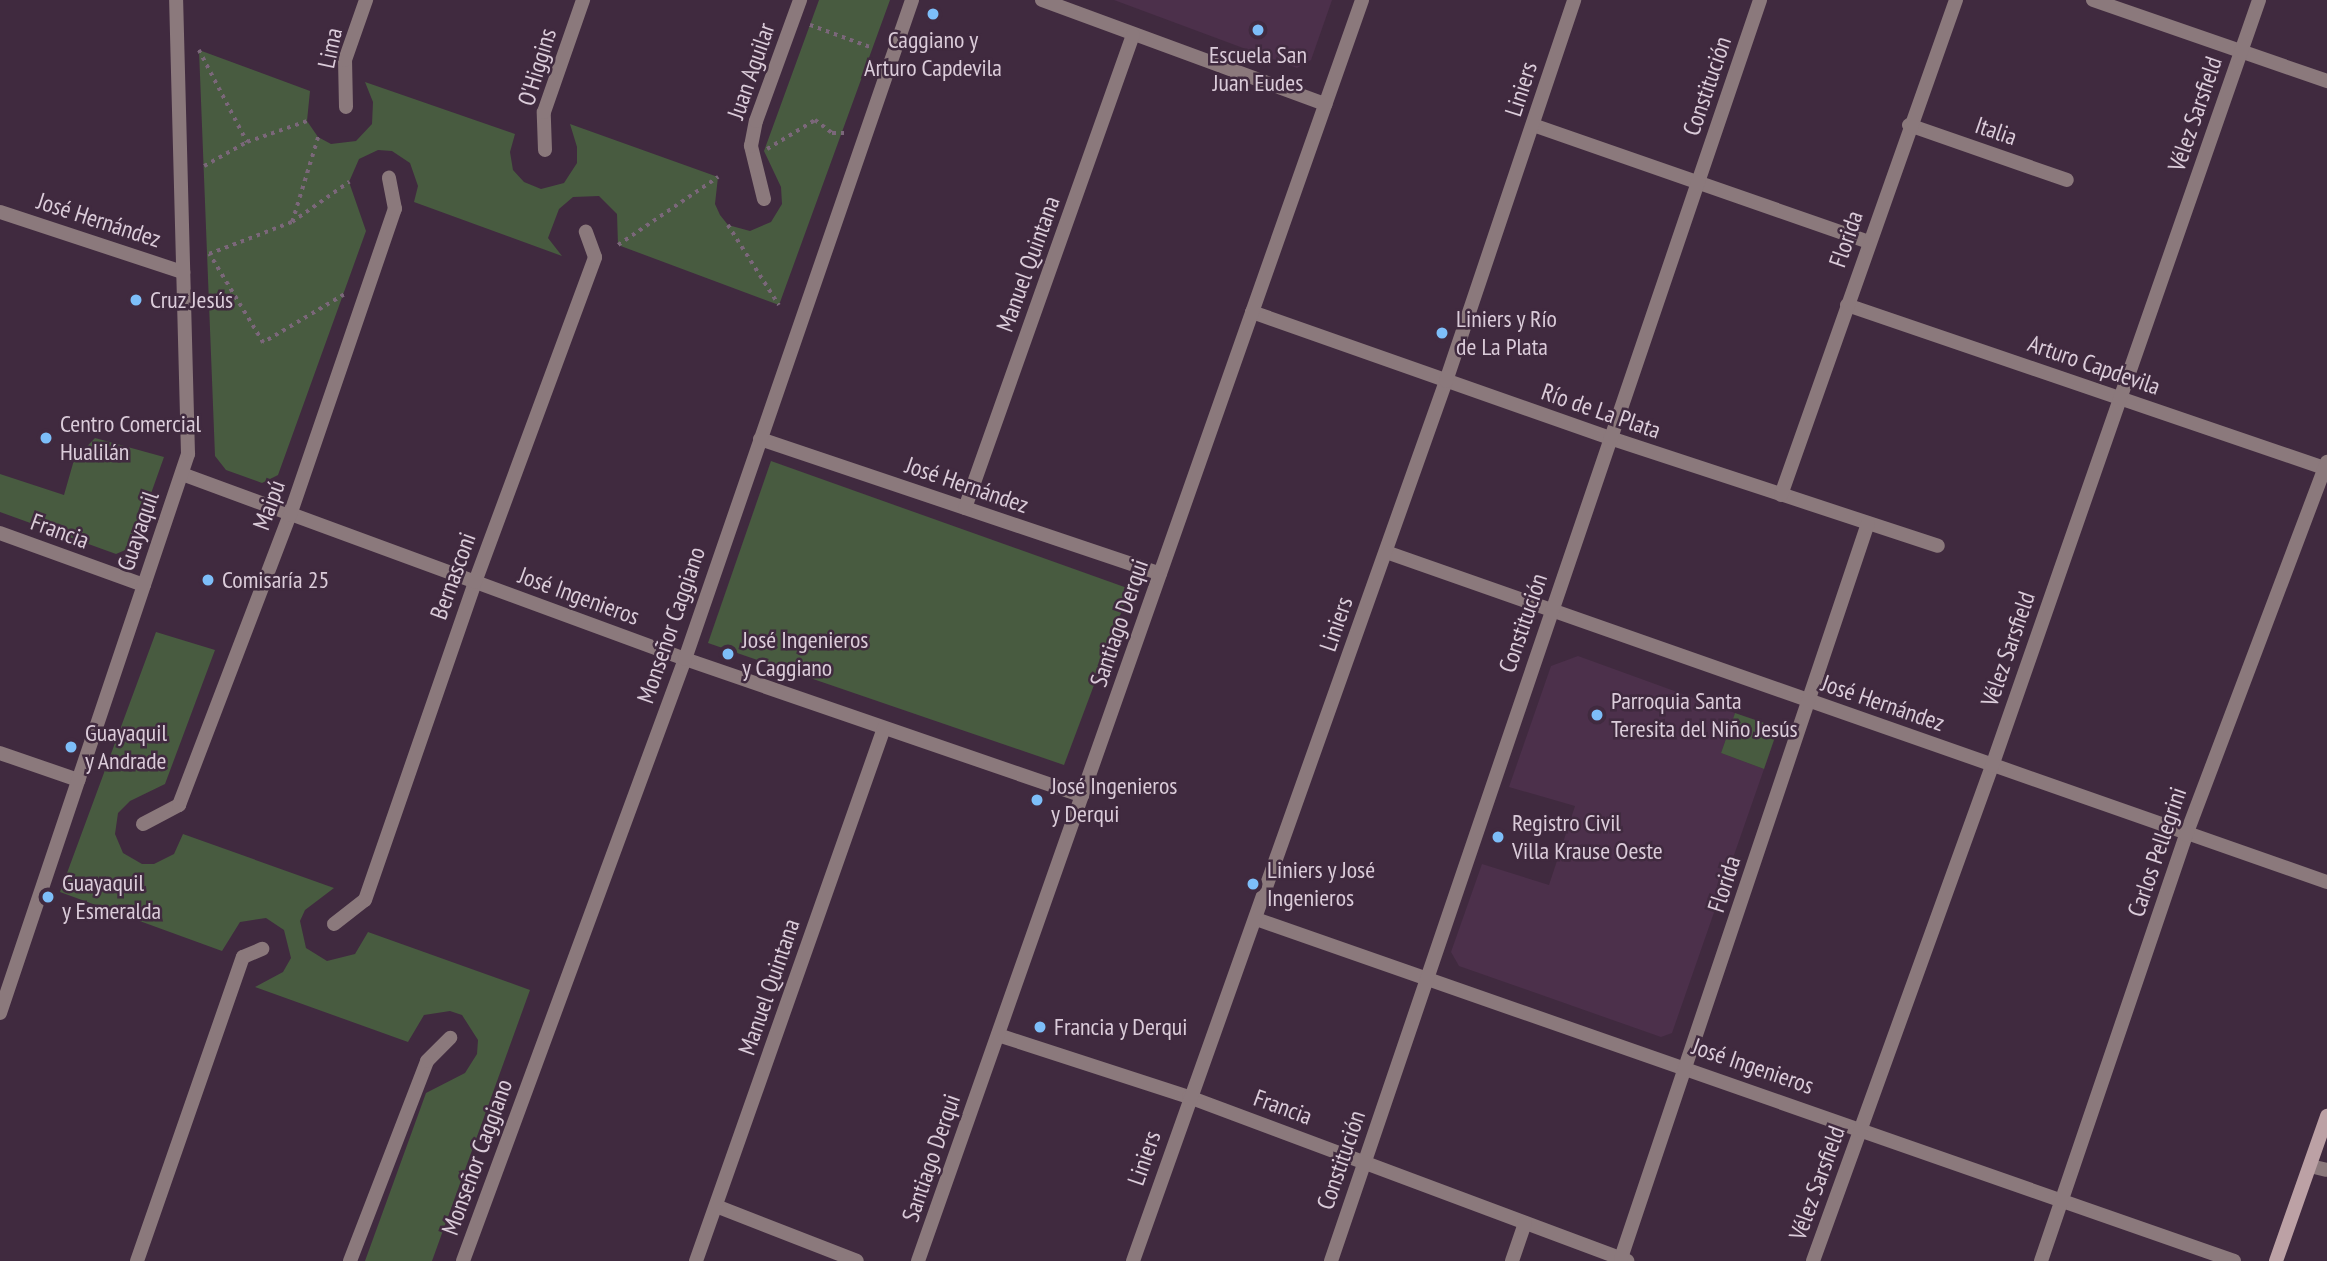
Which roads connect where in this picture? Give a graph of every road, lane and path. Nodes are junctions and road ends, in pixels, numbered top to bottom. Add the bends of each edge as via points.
1 (176, 0) edge
2 (366, 0) edge
3 (583, 0) edge
4 (800, 0) edge
5 (912, 0) edge
6 (1042, 0) edge
7 (1362, 0) edge
8 (1574, 0) edge
9 (1760, 0) edge
10 (1956, 0) edge
11 (2093, 0) edge
12 (2259, 0) edge
13 (810, 25) dead end
14 (1133, 35) junction
15 (873, 48) dead end
16 (199, 50) dead end
17 (2241, 51) junction
18 (2327, 80) edge
19 (1325, 104) junction
20 (346, 107) dead end
21 (307, 121) dead end
22 (1533, 125) junction
23 (1909, 125) junction
24 (844, 133) dead end
25 (318, 138) dead end
26 (247, 142) junction
27 (545, 150) dead end
28 (764, 151) dead end
29 (204, 166) dead end
30 (718, 177) dead end
31 (389, 178) dead end
32 (2067, 180) dead end
33 (349, 182) dead end
34 (1698, 183) junction
35 (764, 199) dead end
36 (0, 212) edge
37 (292, 222) junction
38 (728, 225) dead end
39 (586, 232) dead end
40 (1869, 242) junction
41 (618, 245) dead end
42 (183, 272) junction
43 (344, 295) dead end
44 (779, 304) dead end
45 (1847, 304) junction
46 (1252, 312) junction
47 (1446, 380) junction
48 (2119, 398) junction
49 (1610, 438) junction
50 (760, 439) junction
51 (2326, 467) edge
52 (182, 474) junction
53 (1781, 495) junction
54 (965, 508) junction
55 (290, 515) junction
56 (1868, 523) junction
57 (0, 533) edge
58 (1938, 546) dead end
59 (1385, 552) junction
60 (1160, 574) junction
61 (475, 582) junction
62 (144, 585) junction
63 (1551, 610) junction
64 (685, 659) junction
65 (1809, 701) junction
66 (884, 727) junction
67 (0, 753) edge
68 (1992, 766) junction
69 (79, 780) junction
70 (1082, 796) junction
71 (143, 824) dead end
72 (2186, 835) junction
73 (2327, 882) edge
74 (1256, 919) junction
75 (334, 924) dead end
76 (262, 949) dead end
77 (6, 974) edge
78 (1427, 979) junction
79 (0, 1013) edge
80 (998, 1035) junction
81 (450, 1038) dead end
82 (1687, 1067) junction
83 (1189, 1097) junction
84 (2327, 1116) edge
85 (1860, 1128) junction
86 (1364, 1161) junction
87 (2309, 1166) junction
88 (2327, 1170) edge
89 (2062, 1202) junction
90 (716, 1206) junction
91 (1525, 1223) junction
92 (1625, 1260) edge
93 (137, 1261) edge
94 (350, 1261) edge
95 (463, 1261) edge
96 (696, 1261) edge
97 (857, 1261) edge
98 (918, 1261) edge
99 (1133, 1261) edge
100 (1331, 1261) edge
101 (1512, 1261) edge
102 (1813, 1261) edge
103 (2040, 1261) edge
104 (2234, 1261) edge
105 (2276, 1261) edge

1 - 42 street, Guayaquil
2 - 20 street, Lima via 345,60
3 - 27 street, O'Higgins via 544,112
4 - 35 street, Juan Aguilar via 755,121 751,146
5 - 50 street, Monseñor Caggiano
6 - 14 street
7 - 19 street, Santiago Derqui
8 - 22 street, Liniers
9 - 34 street, Constitución
10 - 23 street, Florida
11 - 17 street
12 - 17 street, Vélez Sarsfield
13 - 15 path
14 - 19 street
14 - 54 street, Manuel Quintana
16 - 26 path
17 - 18 street
17 - 48 street, Vélez Sarsfield
19 - 46 street, Santiago Derqui
21 - 26 path
22 - 34 street
22 - 47 street, Liniers
23 - 32 street, Italia
23 - 40 street, Florida
24 - 28 path via 832,133 815,120
25 - 37 path
26 - 29 path
30 - 41 path
31 - 55 street, Maipú via 395,209
33 - 37 path
34 - 40 street
34 - 49 street, Constitución
36 - 42 street, José Hernández
37 - 43 path via 209,254 263,343
38 - 44 path
39 - 61 street, Bernasconi via 595,257
40 - 45 street, Florida
42 - 52 street, Guayaquil via 188,454
45 - 48 street, Arturo Capdevila
45 - 53 street, Florida
46 - 47 street, Río de La Plata
46 - 60 street, Santiago Derqui
47 - 49 street, Río de La Plata
47 - 59 street, Liniers
48 - 51 street, Arturo Capdevila
48 - 68 street, Vélez Sarsfield
49 - 53 street, Río de La Plata
49 - 63 street, Constitución
50 - 54 street, José Hernández
50 - 64 street, Monseñor Caggiano
51 - 72 street, Carlos Pellegrini
52 - 55 street, José Ingenieros
52 - 62 street, Guayaquil
53 - 56 street, Río de La Plata
54 - 60 street, José Hernández
55 - 61 street, José Ingenieros
55 - 71 street, Maipú via 179,805
56 - 58 street, Río de La Plata
56 - 65 street, Florida
57 - 62 street, Francia
59 - 63 street, José Hernández
59 - 74 street, Liniers
60 - 70 street, Santiago Derqui
61 - 64 street, José Ingenieros
61 - 75 street, Bernasconi via 365,900
62 - 69 street, Guayaquil
63 - 65 street, José Hernández
63 - 78 street, Constitución
64 - 66 street, José Ingenieros
64 - 95 street, Monseñor Caggiano
65 - 68 street, José Hernández
65 - 82 street, Florida
66 - 70 street, José Ingenieros
66 - 90 street, Manuel Quintana
67 - 69 street
68 - 72 street, José Hernández
68 - 85 street, Vélez Sarsfield
69 - 77 street, Guayaquil
70 - 80 street, Santiago Derqui
72 - 73 street, José Hernández
72 - 89 street, Carlos Pellegrini
74 - 78 street, José Ingenieros
74 - 83 street, Liniers
76 - 93 street via 243,957
77 - 79 street, Guayaquil
78 - 82 street, José Ingenieros
78 - 86 street, Constitución
80 - 83 street, Francia
80 - 98 street, Santiago Derqui
81 - 94 street via 426,1061
82 - 85 street, José Ingenieros
82 - 92 street, Florida
83 - 86 street, Francia
83 - 99 street, Liniers
84 - 87 main road
85 - 89 street, José Ingenieros
85 - 102 street, Vélez Sarsfield
86 - 91 street, Francia
86 - 100 street, Constitución
87 - 88 street
87 - 105 main road
89 - 103 street, Carlos Pellegrini
89 - 104 street, José Ingenieros
90 - 96 street, Manuel Quintana
90 - 97 street
91 - 92 street, Francia
91 - 101 street

